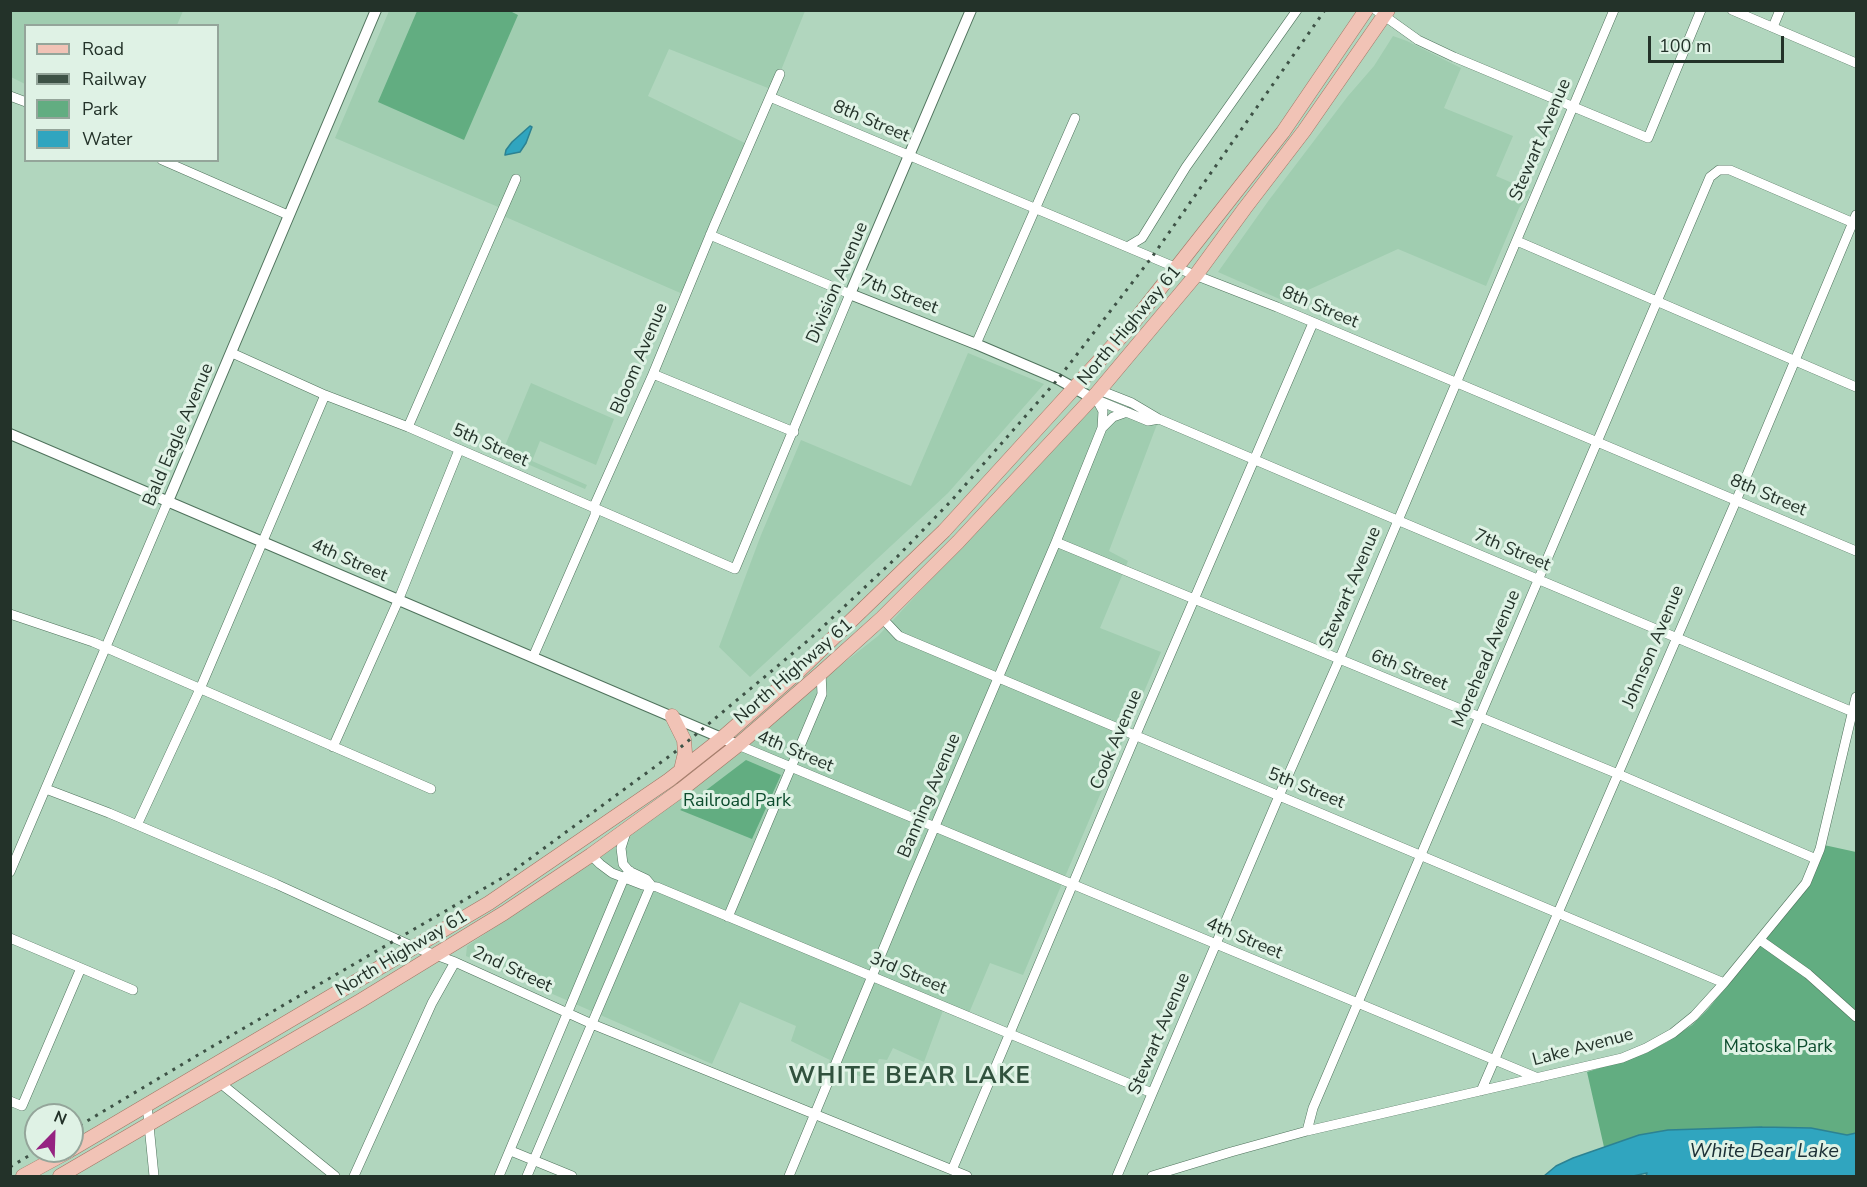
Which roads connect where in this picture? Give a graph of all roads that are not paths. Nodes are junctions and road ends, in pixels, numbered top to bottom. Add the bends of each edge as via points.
1 (376, 10) edge
2 (971, 10) edge
3 (1297, 10) edge
4 (1366, 10) edge
5 (1614, 10) edge
6 (1701, 10) edge
7 (1732, 10) edge
8 (1780, 10) edge
9 (1383, 12) edge
10 (1773, 27) junction
11 (1857, 63) edge
12 (780, 74) dead end
13 (770, 97) junction
14 (1573, 107) junction
15 (1075, 118) dead end
16 (909, 156) junction
17 (167, 162) edge
18 (516, 179) dead end
19 (1036, 208) junction
20 (288, 215) junction
21 (1855, 221) edge
22 (710, 235) junction
23 (1517, 241) junction
24 (1128, 247) junction
25 (1177, 268) junction
26 (1197, 275) junction
27 (850, 294) junction
28 (1658, 302) junction
29 (1313, 323) junction
30 (976, 344) junction
31 (232, 353) junction
32 (1795, 362) junction
33 (653, 374) junction
34 (1456, 382) junction
35 (1857, 387) edge
36 (1075, 388) junction
37 (325, 395) junction
38 (1096, 396) junction
39 (1127, 412) junction
40 (1159, 419) junction
41 (408, 427) junction
42 (1102, 428) junction
43 (794, 432) junction
44 (10, 434) edge
45 (1598, 443) junction
46 (459, 450) junction
47 (1254, 460) junction
48 (168, 501) junction
49 (1736, 501) junction
50 (595, 509) junction
51 (1397, 521) junction
52 (262, 541) junction
53 (1056, 542) junction
54 (1857, 551) edge
55 (735, 569) joint
56 (1539, 580) junction
57 (883, 591) junction
58 (1196, 600) junction
59 (398, 601) junction
60 (10, 614) edge
61 (882, 618) junction
62 (1676, 636) junction
63 (105, 649) junction
64 (533, 657) junction
65 (1339, 660) junction
66 (821, 674) junction
67 (998, 678) junction
68 (200, 689) junction
69 (1857, 697) edge
70 (1853, 712) junction
71 (672, 717) junction
72 (1481, 718) junction
73 (1136, 735) junction
74 (721, 739) junction
75 (738, 746) junction
76 (333, 747) junction
77 (792, 768) junction
78 (681, 770) junction
79 (1618, 774) junction
80 (46, 789) junction
81 (431, 789) dead end
82 (1279, 796) junction
83 (136, 825) junction
84 (936, 827) junction
85 (599, 828) junction
86 (627, 828) junction
87 (1421, 854) junction
88 (591, 855) junction
89 (14, 856) edge
90 (1816, 860) junction
91 (10, 872) edge
92 (627, 875) junction
93 (651, 885) junction
94 (1074, 885) junction
95 (1559, 913) junction
96 (728, 917) junction
97 (10, 938) edge
98 (1760, 940) junction
99 (1216, 945) junction
100 (414, 947) junction
101 (436, 956) junction
102 (455, 962) junction
103 (81, 968) junction
104 (872, 976) junction
105 (1724, 983) junction
106 (133, 990) dead end
107 (1359, 1005) junction
108 (568, 1014) junction
109 (1857, 1017) edge
110 (592, 1024) junction
111 (1010, 1035) junction
112 (1494, 1060) junction
113 (1538, 1078) junction
114 (219, 1082) junction
115 (1481, 1091) junction
116 (1152, 1093) junction
117 (10, 1101) edge
118 (147, 1105) junction
119 (816, 1116) junction
120 (150, 1125) junction
121 (1307, 1131) junction
122 (84, 1142) edge
123 (511, 1151) junction
124 (534, 1161) junction
125 (46, 1163) edge
126 (952, 1170) junction
127 (23, 1176) edge
128 (60, 1176) edge
129 (154, 1176) edge
130 (335, 1176) edge
131 (354, 1176) edge
132 (499, 1176) edge
133 (527, 1176) edge
134 (572, 1176) edge
135 (789, 1176) edge
136 (967, 1176) edge
137 (1117, 1176) edge
138 (1152, 1176) edge

1 - 20 street, Bald Eagle Avenue
2 - 16 street, Division Avenue
3 - 24 street via 1186,167 1142,238
4 - 25 main road, North Highway 61 via 1283,132
5 - 14 street, Stewart Avenue
6 - 14 street via 1648,138
7 - 10 street
8 - 10 street
9 - 14 street via 1418,40
9 - 26 main road, North Highway 61 via 1304,131
10 - 11 street
12 - 13 street, Bloom Avenue
13 - 16 street, 8th Street
13 - 22 street, Bloom Avenue
14 - 23 street, Stewart Avenue
15 - 19 street
16 - 19 street, 8th Street
16 - 27 street, Division Avenue
17 - 20 street
18 - 41 street
19 - 24 street, 8th Street
19 - 30 street
20 - 31 street, Bald Eagle Avenue
21 - 28 street, Morehead Avenue via 1719,170 1710,177
21 - 32 street, Johnson Avenue
22 - 27 street, 7th Street
22 - 33 street, Bloom Avenue
23 - 28 street
23 - 34 street, Stewart Avenue
24 - 25 street, 8th Street
25 - 26 street, 8th Street
25 - 36 main road, North Highway 61
26 - 29 street, 8th Street
26 - 38 main road, North Highway 61
27 - 30 street, 7th Street
27 - 43 street, Division Avenue
28 - 32 street
28 - 45 street, Morehead Avenue
29 - 34 street, 8th Street
29 - 47 street, Cook Avenue
30 - 36 street, 7th Street
31 - 37 street, 5th Street
31 - 48 street, Bald Eagle Avenue
32 - 35 street
32 - 49 street, Johnson Avenue
33 - 43 street
33 - 50 street, Bloom Avenue
34 - 45 street, 8th Street
34 - 51 street, Stewart Avenue
36 - 38 street, 7th Street
36 - 57 main road, North Highway 61 via 944,531
37 - 41 street, 5th Street
37 - 52 street
38 - 39 street, 7th Street
38 - 40 street, 7th Street via 1132,404
38 - 42 street via 1103,411
38 - 61 main road, North Highway 61
39 - 40 street, 7th Street via 1148,421
39 - 42 street via 1113,417
40 - 47 street, 7th Street
41 - 46 street, 5th Street
42 - 53 street, Banning Avenue
43 - 55 street, Division Avenue
44 - 48 street, 4th Street
45 - 49 street, 8th Street
45 - 56 street, Morehead Avenue
46 - 50 street, 5th Street
46 - 59 street
47 - 51 street, 7th Street
47 - 58 street, Cook Avenue
48 - 52 street, 4th Street
48 - 63 street, Bald Eagle Avenue
49 - 54 street, 8th Street
49 - 62 street, Johnson Avenue
50 - 55 street, 5th Street
50 - 64 street, Bloom Avenue
51 - 56 street, 7th Street
51 - 65 street, Stewart Avenue
52 - 59 street, 4th Street
52 - 68 street
53 - 58 street, 6th Street
53 - 67 street, Banning Avenue
56 - 62 street, 7th Street
56 - 72 street, Morehead Avenue
57 - 61 main road via 878,604
57 - 74 main road, North Highway 61
58 - 65 street, 6th Street
58 - 73 street, Cook Avenue
59 - 64 street, 4th Street
59 - 76 street
60 - 63 street
61 - 66 main road, North Highway 61
61 - 67 street, 5th Street via 899,636
62 - 70 street, 7th Street
62 - 79 street, Johnson Avenue
63 - 68 street
63 - 80 street, Bald Eagle Avenue
64 - 71 street, 4th Street
65 - 72 street, 6th Street
65 - 82 street, Stewart Avenue
66 - 75 main road, North Highway 61
66 - 77 street via 822,694
67 - 73 street, 5th Street
67 - 84 street, Banning Avenue
68 - 76 street
68 - 83 street
69 - 70 street, Lake Avenue
70 - 90 street, Lake Avenue
71 - 74 street, 4th Street
71 - 78 main road via 684,740
72 - 79 street, 6th Street
72 - 87 street, Morehead Avenue
73 - 82 street, 5th Street
73 - 94 street, Cook Avenue
74 - 75 street, 4th Street
74 - 78 main road, North Highway 61
75 - 77 street, 4th Street
75 - 86 main road, North Highway 61
76 - 81 street
77 - 84 street, 4th Street
77 - 96 street
78 - 85 main road, North Highway 61
79 - 90 street, 6th Street
79 - 95 street, Johnson Avenue
80 - 83 street, 2nd Street
80 - 89 street, Bald Eagle Avenue
82 - 87 street, 5th Street
82 - 99 street, Stewart Avenue
83 - 100 street, 2nd Street
84 - 94 street, 4th Street
84 - 104 street, Banning Avenue
85 - 88 main road
85 - 100 main road, North Highway 61 via 489,903
86 - 88 main road, North Highway 61
86 - 92 street via 620,855
87 - 95 street, 5th Street
87 - 107 street, Morehead Avenue
88 - 92 street, 3rd Street via 600,864
88 - 101 main road, North Highway 61
89 - 91 street, Bald Eagle Avenue
90 - 98 street, Lake Avenue via 1806,883
92 - 93 street, 3rd Street via 643,885
92 - 108 street
93 - 96 street, 3rd Street
93 - 110 street
94 - 99 street, 4th Street
94 - 111 street, Cook Avenue
95 - 105 street, 5th Street
95 - 112 street, Johnson Avenue
96 - 104 street, 3rd Street
97 - 103 street
98 - 105 street, Lake Avenue
98 - 109 street via 1814,978
99 - 107 street, 4th Street
99 - 116 street, Stewart Avenue
100 - 101 street, 2nd Street
100 - 118 main road, North Highway 61
101 - 102 street, 2nd Street
101 - 114 main road, North Highway 61
102 - 108 street, 2nd Street
102 - 131 street via 432,1003
103 - 106 street
103 - 117 street via 22,1106
104 - 111 street, 3rd Street
104 - 119 street, Banning Avenue
105 - 113 street, Lake Avenue via 1694,1016 1646,1048 1622,1058
107 - 112 street, 4th Street
107 - 121 street, Morehead Avenue via 1313,1108
108 - 110 street, 2nd Street
108 - 123 street
110 - 119 street, 2nd Street
110 - 124 street
111 - 116 street, 3rd Street
111 - 126 street, Cook Avenue
112 - 113 street, 4th Street
112 - 115 street, Johnson Avenue
113 - 115 street, Lake Avenue
114 - 120 main road, North Highway 61
114 - 130 street
115 - 121 street, Lake Avenue
116 - 137 street, Stewart Avenue
118 - 120 street
118 - 122 main road, North Highway 61
119 - 126 street, 2nd Street
119 - 135 street, Banning Avenue
120 - 128 main road, North Highway 61
120 - 129 street
121 - 138 street, Lake Avenue
123 - 124 street
123 - 132 street
124 - 133 street
124 - 134 street
125 - 127 main road, North Highway 61
126 - 136 street, 2nd Street

